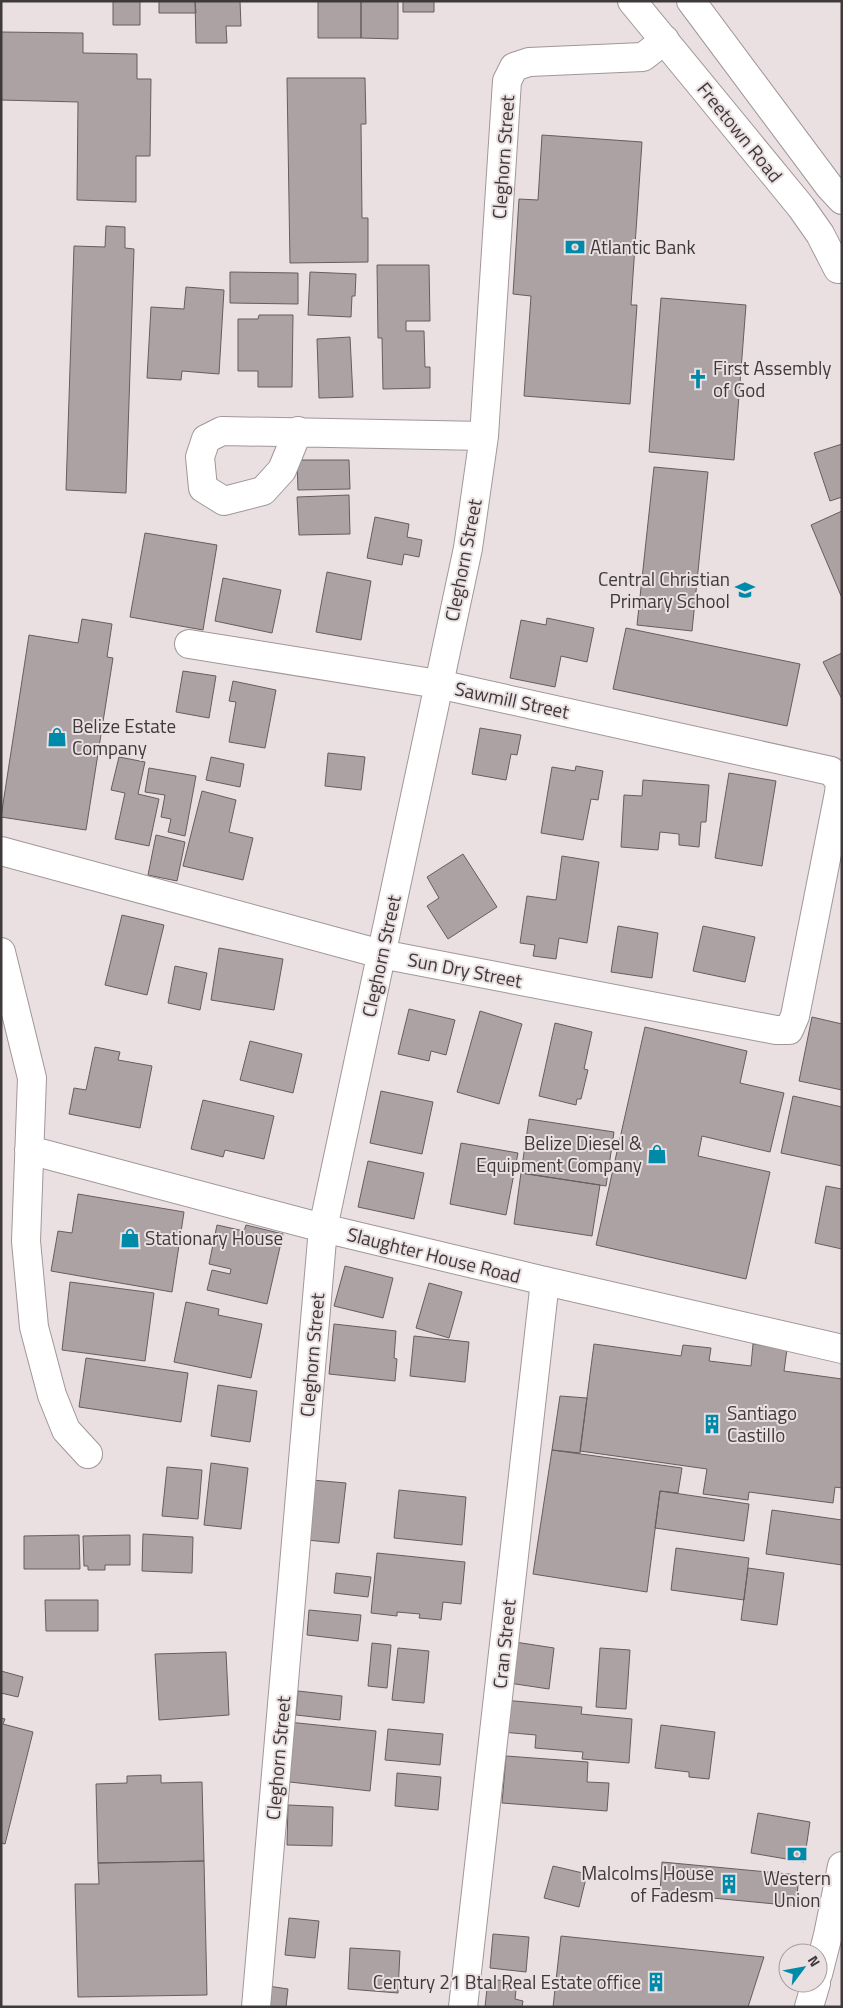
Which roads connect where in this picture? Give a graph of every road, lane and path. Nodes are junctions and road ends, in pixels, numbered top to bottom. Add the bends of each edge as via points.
1 (632, 1) edge
2 (692, 1) edge
3 (664, 40) junction
4 (842, 200) edge
5 (841, 271) edge
6 (298, 431) dead end
7 (484, 436) junction
8 (190, 644) dead end
9 (438, 684) junction
10 (1, 851) edge
11 (1, 952) edge
12 (381, 954) junction
13 (788, 1030) joint
14 (30, 1150) junction
15 (323, 1228) junction
16 (545, 1281) junction
17 (842, 1349) edge
18 (88, 1454) dead end
19 (842, 1866) edge
20 (826, 1943) edge
21 (813, 1993) edge
22 (256, 2007) edge
23 (463, 2007) edge
24 (809, 2007) edge

1 - 3 street, Freetown Road
2 - 4 street, Freetown Road
3 - 5 street, Freetown Road via 801,207
3 - 7 street, Cleghorn Street via 643,57 528,62 514,67 510,74
6 - 7 street
7 - 9 street, Cleghorn Street via 468,548
8 - 9 street, Sawmill Street
9 - 12 street, Cleghorn Street
9 - 13 street, Sawmill Street via 831,771 840,782 839,793 795,1016
10 - 12 street, Sun Dry Street
11 - 14 street via 32,1078
12 - 13 street, Sun Dry Street
12 - 15 street, Cleghorn Street
14 - 15 street, Slaughter House Road
14 - 18 street via 26,1241 34,1328 52,1394 66,1430
15 - 16 street, Slaughter House Road
15 - 22 street, Cleghorn Street
16 - 17 street, Slaughter House Road
16 - 23 street, Cran Street
19 - 20 street
21 - 24 street

